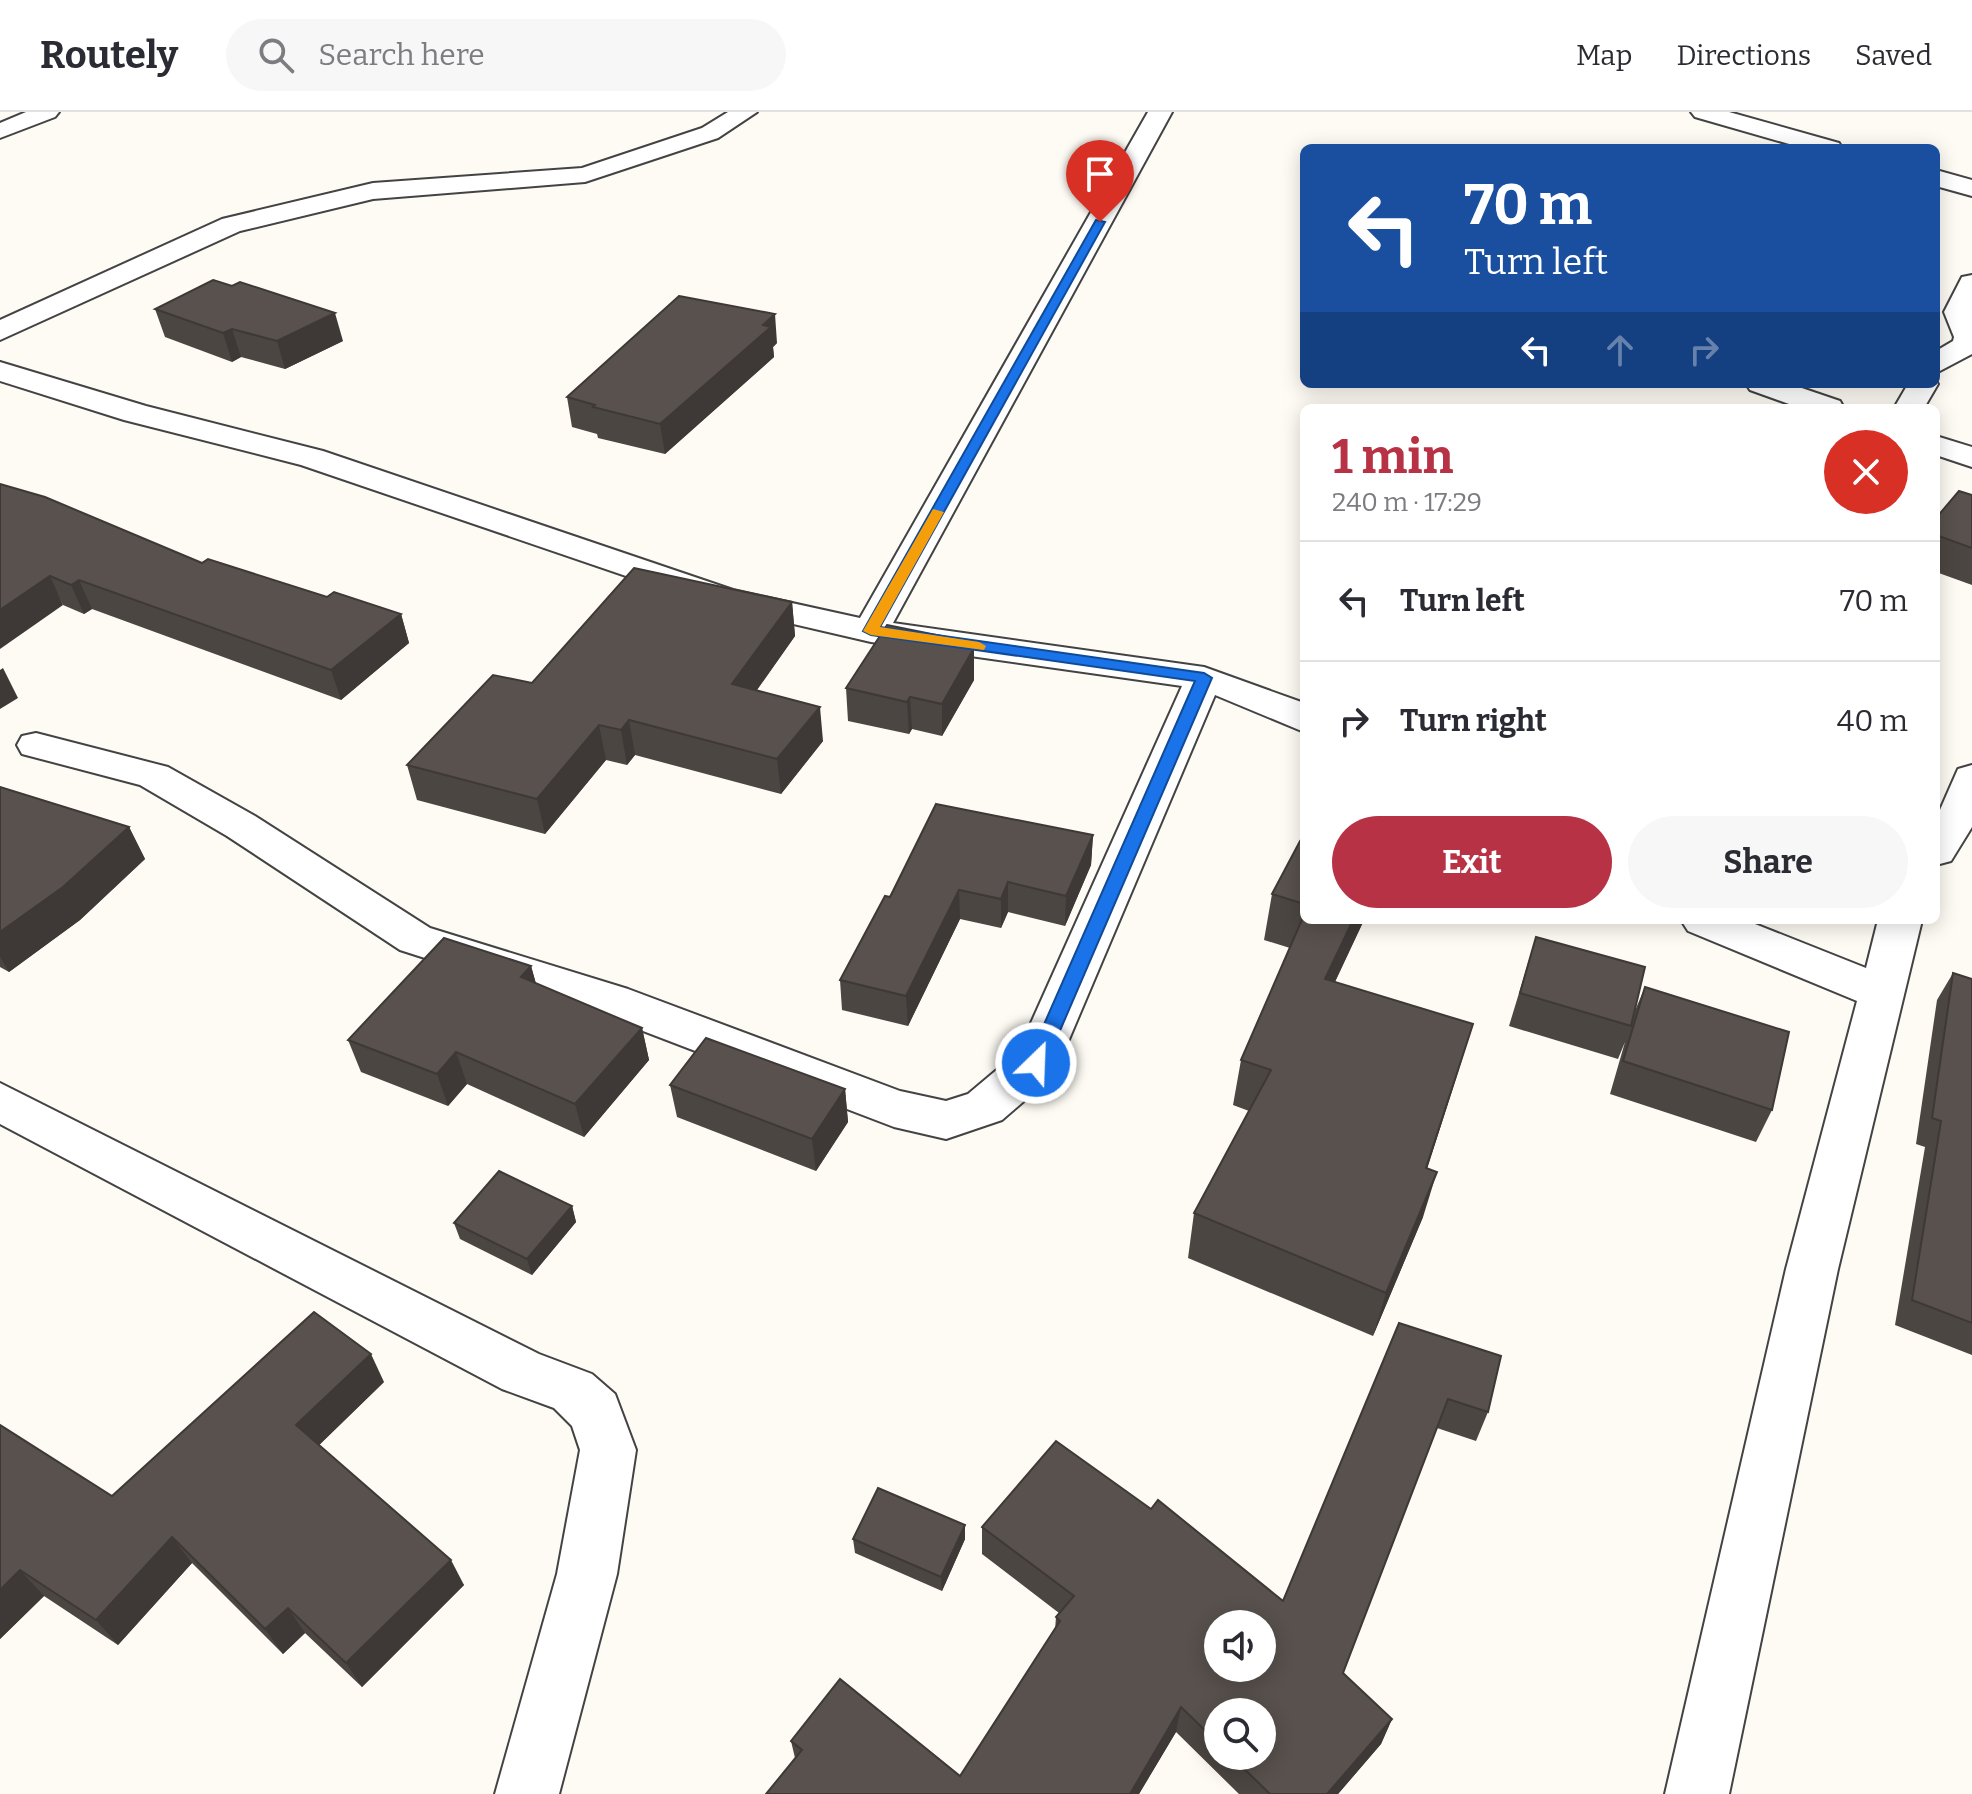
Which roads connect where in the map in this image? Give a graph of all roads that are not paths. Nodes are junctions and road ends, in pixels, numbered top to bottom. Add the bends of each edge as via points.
1 (47, 112) edge
2 (745, 112) edge
3 (1160, 112) edge
4 (1703, 112) edge
5 (0, 131) edge
6 (1816, 144) edge
7 (1940, 179) edge
8 (1972, 188) edge
9 (1972, 283) edge
10 (0, 331) edge
11 (1940, 362) edge
12 (0, 371) edge
13 (1772, 388) edge
14 (1818, 404) edge
15 (1940, 446) edge
16 (1972, 457) edge
17 (871, 631) junction
18 (1204, 678) junction
19 (1300, 718) edge
20 (36, 745) dead end
21 (1972, 778) edge
22 (1955, 831) edge
23 (1713, 924) edge
24 (1899, 924) edge
25 (1882, 993) junction
26 (0, 1102) edge
27 (527, 1794) edge
28 (1697, 1794) edge

1 - 5 street
2 - 10 street via 710,133 585,175 373,191 231,225
3 - 17 street
4 - 6 street
7 - 8 street
9 - 11 street via 1958,312 1967,345
12 - 17 street via 135,413 312,458 723,598
13 - 14 street
15 - 16 street
17 - 18 street
18 - 19 street
18 - 20 street via 1036,1063 985,1107 946,1120 894,1108 612,1001 415,939 154,776
21 - 22 street
23 - 25 street
24 - 25 street
25 - 28 street via 1812,1269
26 - 27 street via 521,1372 573,1391 595,1412 608,1450 587,1574

